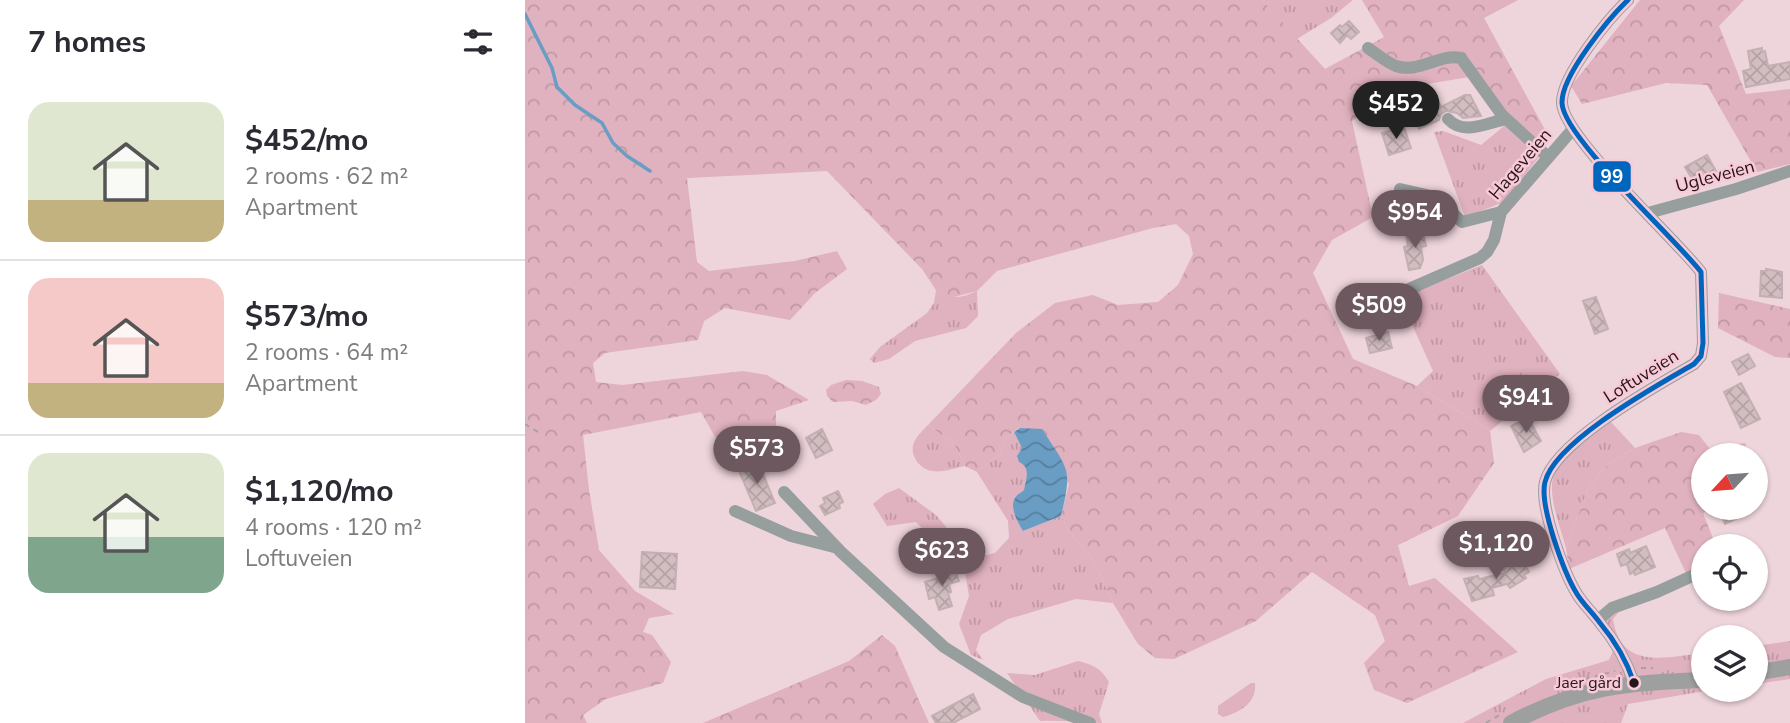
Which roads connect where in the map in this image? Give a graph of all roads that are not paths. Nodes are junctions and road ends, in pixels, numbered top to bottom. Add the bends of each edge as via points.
1 (1628, 0) edge
2 (1368, 48) dead end
3 (1448, 119) dead end
4 (1506, 119) junction
5 (1573, 129) junction
6 (1548, 157) junction
7 (1790, 170) edge
8 (1399, 189) dead end
9 (1501, 212) junction
10 (1648, 213) junction
11 (1363, 309) dead end
12 (784, 492) dead end
13 (735, 511) dead end
14 (838, 548) junction
15 (1691, 576) edge
16 (1598, 620) junction
17 (1790, 667) edge
18 (1768, 671) edge
19 (1691, 681) edge
20 (1634, 683) junction
21 (1090, 723) edge
22 (1511, 723) edge

1 - 5 street, Loftuveien via 1601,29 1563,90 1562,107
2 - 4 street via 1404,67 1461,58
3 - 4 street via 1469,129
4 - 6 street
5 - 6 street, Hageveien
5 - 10 street, Loftuveien
6 - 9 street, Hageveien
7 - 10 street, Ugleveien
8 - 9 street via 1431,197 1462,222
9 - 11 street, Hageveien via 1494,240 1480,258
10 - 16 street, Loftuveien via 1701,272 1703,343 1694,364 1603,421 1563,455 1547,476 1545,500 1562,565
12 - 14 street
13 - 14 street via 791,536
14 - 21 street via 944,647 1023,696
15 - 16 street via 1612,608
16 - 20 street, Loftuveien via 1622,651
17 - 18 main road
19 - 20 main road
20 - 22 main road via 1570,696

